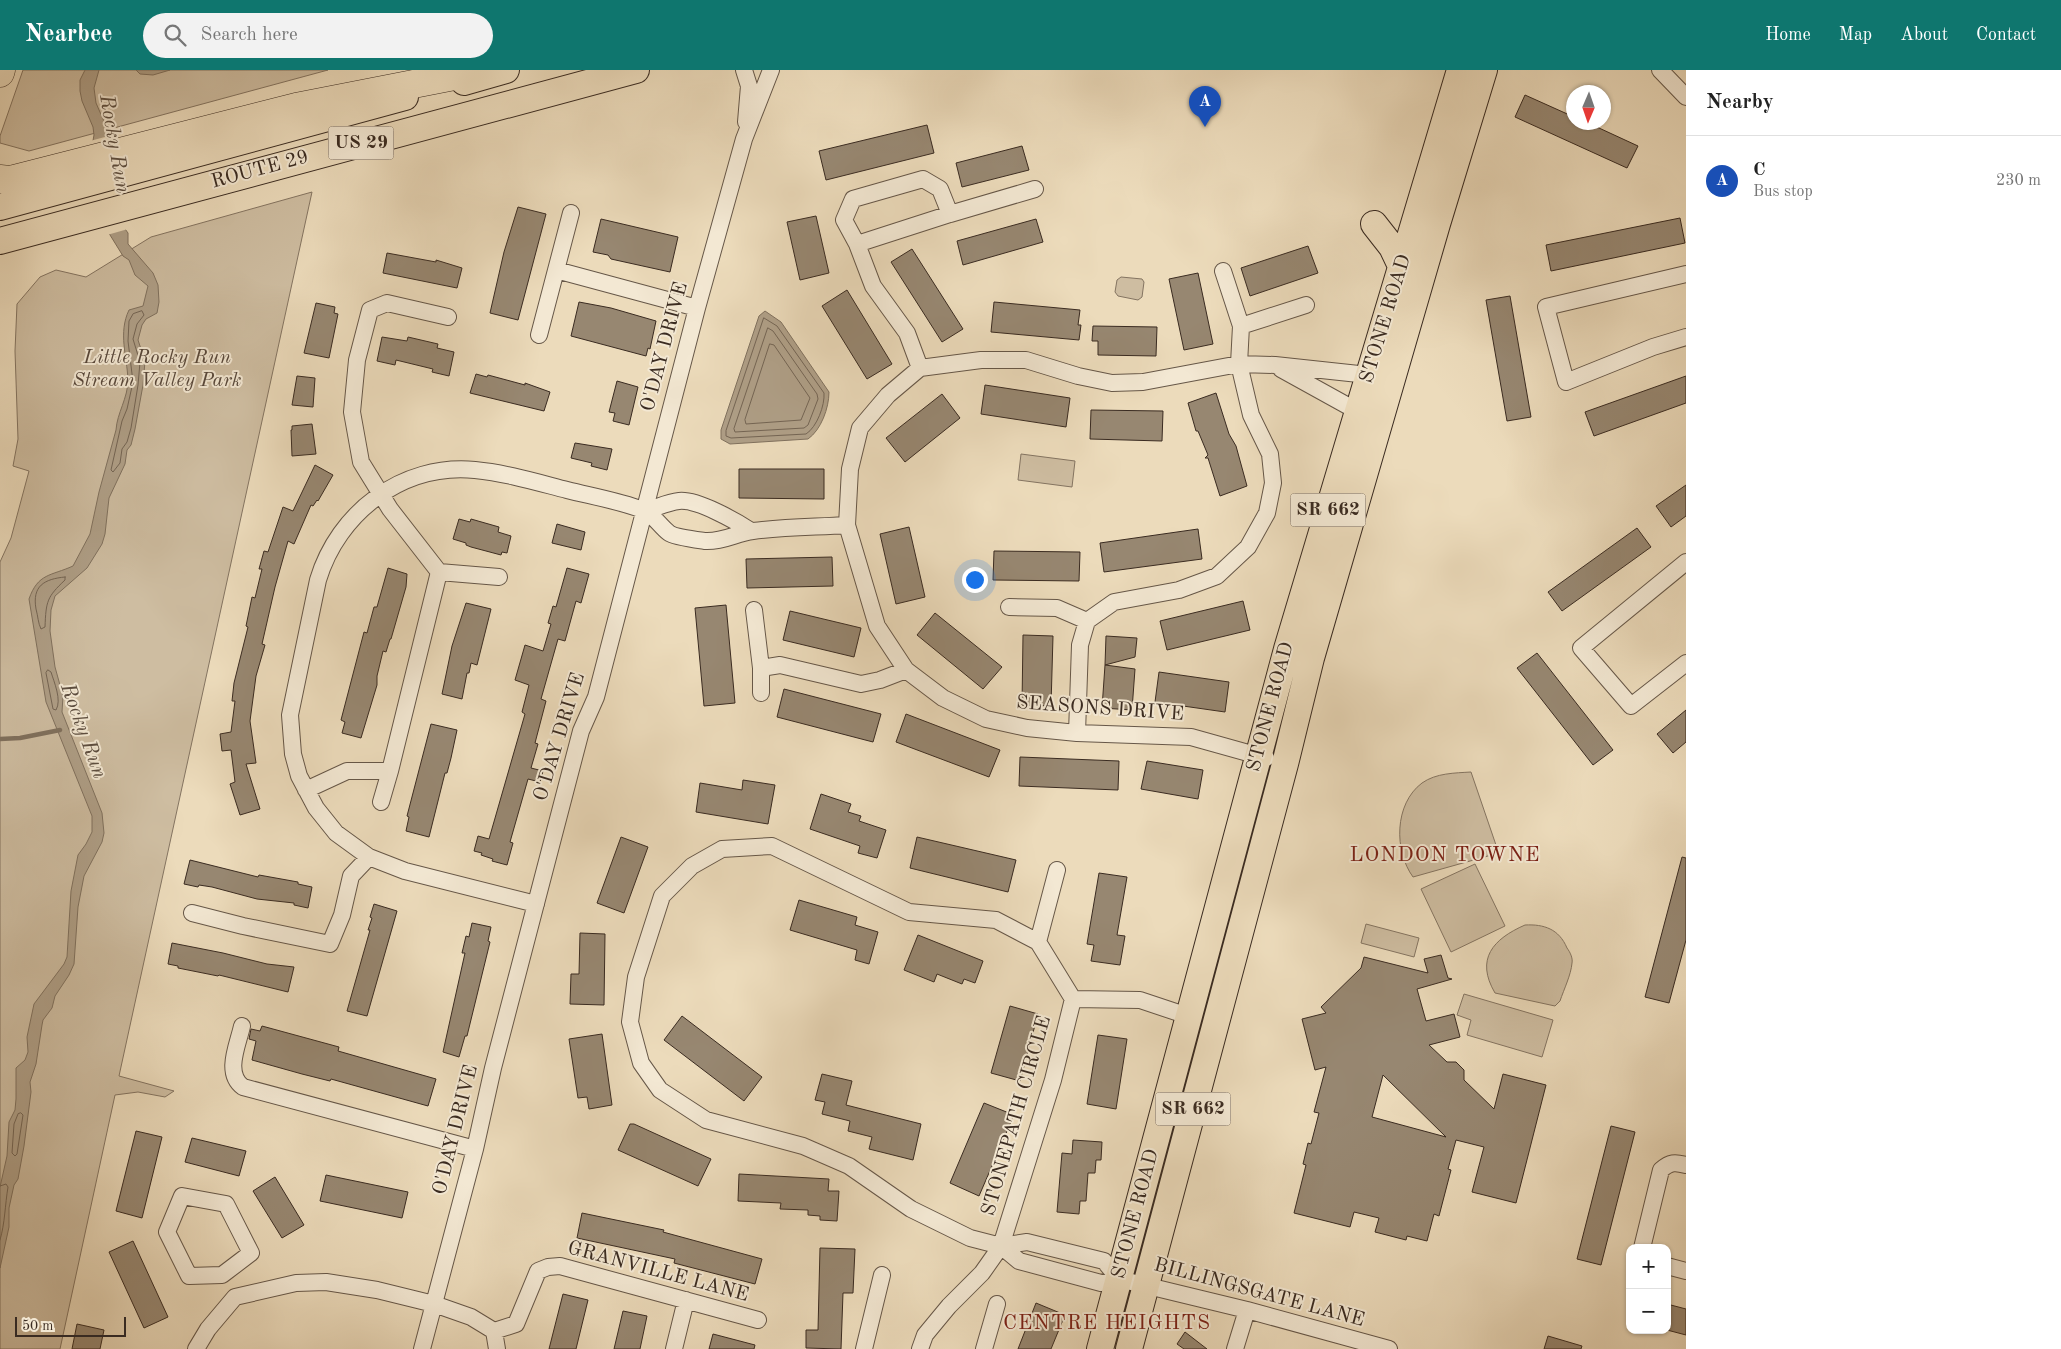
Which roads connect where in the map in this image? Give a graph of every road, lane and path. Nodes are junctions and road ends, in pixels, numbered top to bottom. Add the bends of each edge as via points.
1 (485, 70) edge
2 (506, 70) edge
3 (636, 70) edge
4 (744, 70) edge
5 (771, 70) edge
6 (1460, 70) edge
7 (1484, 70) edge
8 (1660, 70) edge
9 (1686, 97) edge
10 (744, 139) junction
11 (163, 152) junction
12 (67, 178) junction
13 (0, 179) edge
14 (1035, 189) dead end
15 (0, 208) edge
16 (572, 213) dead end
17 (950, 214) junction
18 (1374, 224) dead end
19 (0, 241) edge
20 (857, 244) junction
21 (1401, 266) junction
22 (556, 270) junction
23 (1222, 271) dead end
24 (1686, 274) edge
25 (1306, 305) dead end
26 (697, 308) junction
27 (448, 317) dead end
28 (1241, 326) junction
29 (539, 335) dead end
30 (1686, 338) edge
31 (1239, 364) junction
32 (1275, 365) junction
33 (920, 368) junction
34 (1368, 375) junction
35 (1357, 411) junction
36 (381, 494) junction
37 (645, 511) junction
38 (847, 524) junction
39 (751, 531) junction
40 (1686, 562) edge
41 (439, 572) junction
42 (499, 578) dead end
43 (1009, 607) dead end
44 (754, 610) dead end
45 (1087, 621) junction
46 (1686, 663) edge
47 (761, 668) junction
48 (906, 670) junction
49 (761, 693) dead end
50 (1077, 733) junction
51 (1258, 755) junction
52 (1285, 764) junction
53 (390, 771) junction
54 (306, 790) junction
55 (381, 802) dead end
56 (368, 857) junction
57 (1057, 870) dead end
58 (536, 904) junction
59 (192, 913) dead end
60 (1038, 942) junction
61 (1073, 999) junction
62 (1188, 1016) junction
63 (242, 1026) dead end
64 (475, 1149) junction
65 (1686, 1165) edge
66 (1643, 1244) edge
67 (1001, 1246) junction
68 (1671, 1267) edge
69 (1686, 1271) edge
70 (882, 1274) dead end
71 (222, 1275) junction
72 (1119, 1279) junction
73 (1146, 1285) junction
74 (235, 1296) junction
75 (686, 1300) junction
76 (434, 1304) junction
77 (996, 1304) dead end
78 (1247, 1310) junction
79 (758, 1320) dead end
80 (494, 1331) junction
81 (196, 1349) edge
82 (422, 1349) edge
83 (497, 1349) edge
84 (674, 1349) edge
85 (864, 1349) edge
86 (920, 1349) edge
87 (984, 1349) edge
88 (1100, 1349) edge
89 (1129, 1349) edge
90 (1235, 1349) edge
91 (1389, 1349) edge

1 - 11 highway via 296,107
2 - 11 main road, ROUTE 29 / US 29
3 - 19 main road, ROUTE 29 / US 29
4 - 10 street, O'DAY DRIVE via 749,86
5 - 10 street, O'DAY DRIVE
6 - 21 main road, STONE ROAD / SR 662
7 - 52 main road, STONE ROAD / SR 662 via 1370,449 1311,658
8 - 9 street
10 - 26 street, O'DAY DRIVE
11 - 12 highway
12 - 13 highway
12 - 15 main road
14 - 17 street
16 - 22 street
17 - 20 street
17 - 20 street via 940,189 923,179 853,199 844,220
18 - 21 main road via 1392,247
20 - 33 street via 873,286 907,333
21 - 34 main road, STONE ROAD / SR 662
22 - 26 street
22 - 29 street
23 - 28 street
24 - 30 street via 1546,307 1566,382 1653,347
25 - 28 street
26 - 37 street, O'DAY DRIVE
27 - 36 street via 387,303 370,310 357,360 352,412 361,462
28 - 31 street
31 - 32 street
31 - 33 street via 1144,382 1112,383 1026,360 981,360
31 - 45 street via 1251,415 1270,454 1273,483 1267,513 1248,547 1217,576 1179,590 1114,602
32 - 34 street
32 - 35 street
33 - 38 street, SEASONS DRIVE via 888,395 860,428 850,469
34 - 35 main road, STONE ROAD / SR 662
35 - 51 main road, STONE ROAD / SR 662
36 - 37 street via 418,476 473,469 507,474
36 - 41 street
36 - 54 street via 362,508 338,535 323,562 318,580 290,715 293,754
37 - 39 street via 681,500 730,517
37 - 39 street via 670,534 688,538 726,540
37 - 58 street, O'DAY DRIVE via 596,698 581,731
38 - 39 street
38 - 48 street, SEASONS DRIVE via 876,626
40 - 46 street via 1581,648 1631,706
41 - 42 street
41 - 53 street
43 - 45 street via 1057,608
44 - 47 street
45 - 50 street via 1080,645
47 - 48 street via 780,665 861,684
47 - 49 street
48 - 50 street, SEASONS DRIVE via 944,698 986,720
50 - 51 street, SEASONS DRIVE via 1191,737
51 - 52 street, SEASONS DRIVE
51 - 62 main road, STONE ROAD / SR 662
52 - 73 main road, STONE ROAD / SR 662
53 - 54 street via 347,771
53 - 55 street
54 - 56 street via 336,833
56 - 58 street via 405,871
56 - 59 street via 351,876 342,915 330,944
57 - 60 street
58 - 64 street, O'DAY DRIVE
60 - 61 street, STONEPATH CIRCLE
60 - 67 street, STONEPATH CIRCLE via 996,920 909,912 772,846 722,849 692,866 662,896 636,977 630,1022 641,1063 660,1090 706,1120 803,1146 849,1166 911,1209 970,1238
61 - 62 street, STONEPATH CIRCLE via 1140,1000
61 - 67 street, STONEPATH CIRCLE via 1053,1080
62 - 72 main road, STONE ROAD / SR 662
63 - 64 street via 232,1071 237,1083 243,1087
64 - 76 street, O'DAY DRIVE
65 - 66 street via 1676,1162 1661,1170
67 - 72 street, STONEPATH CIRCLE via 1028,1264 1101,1283
67 - 72 street, STONEPATH CIRCLE via 1027,1242 1104,1261
67 - 86 street via 982,1273 925,1335
68 - 69 street
70 - 85 street
71 - 71 street via 189,1276 167,1232 182,1196 226,1204 251,1253
71 - 74 street
72 - 73 street, BILLINGSGATE LANE
72 - 88 main road, STONE ROAD / SR 662
73 - 78 street, BILLINGSGATE LANE
73 - 89 main road, STONE ROAD / SR 662
74 - 76 street via 296,1283 326,1282 378,1290
74 - 81 street
75 - 79 street, GRANVILLE LANE
75 - 80 street, GRANVILLE LANE via 560,1266 548,1266 538,1271 516,1324
75 - 84 street
76 - 80 street via 471,1317
76 - 82 street, O'DAY DRIVE
77 - 87 street
78 - 90 street
78 - 91 street, BILLINGSGATE LANE
80 - 83 street

